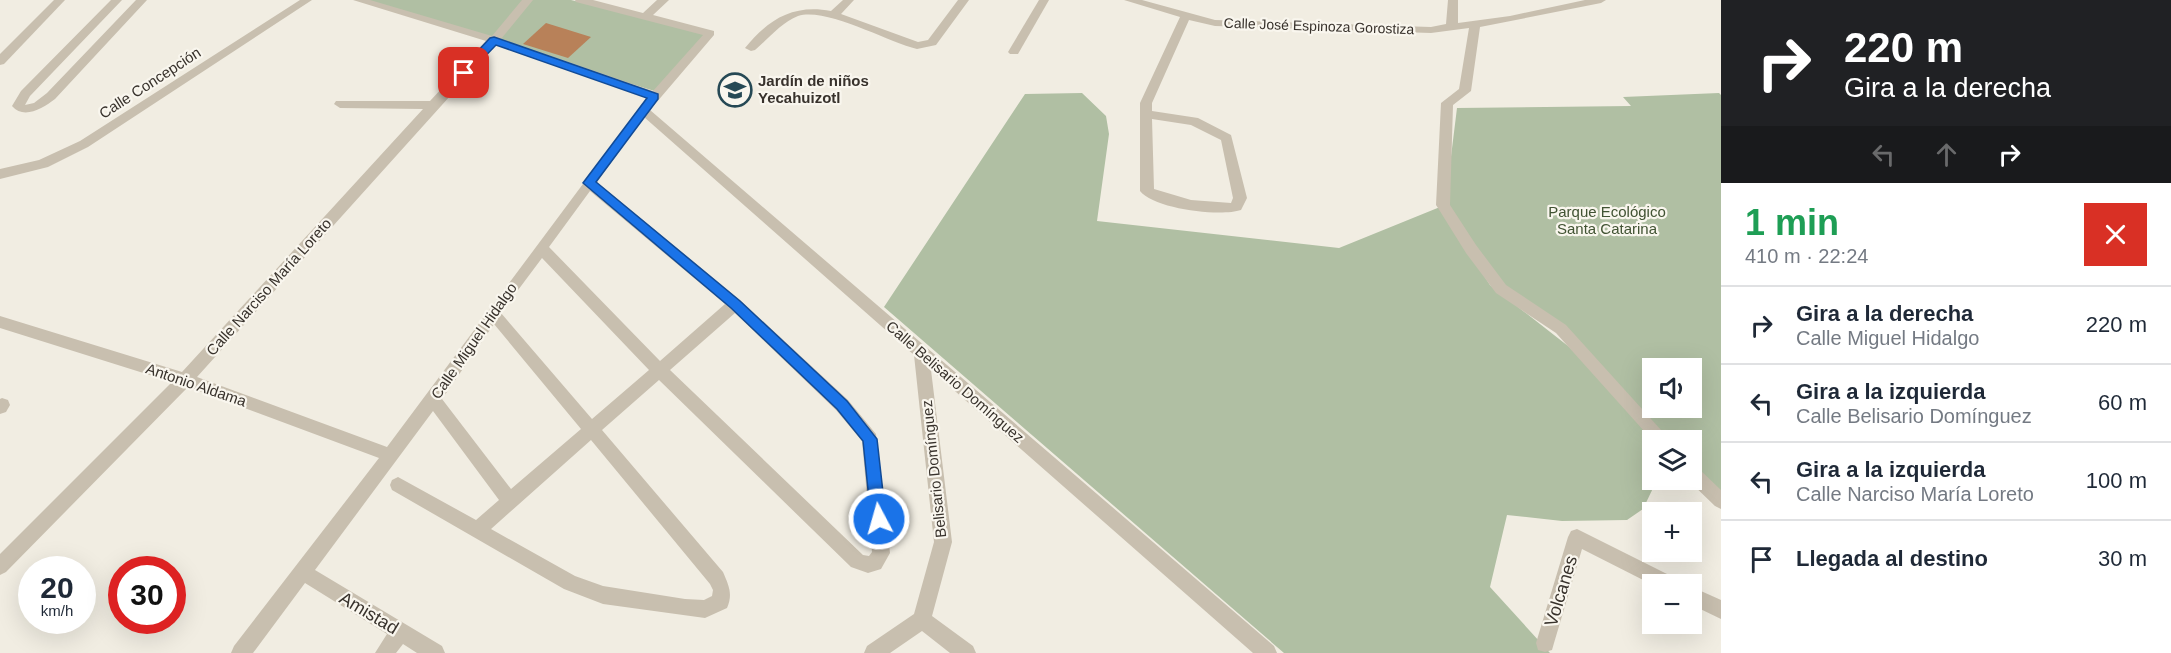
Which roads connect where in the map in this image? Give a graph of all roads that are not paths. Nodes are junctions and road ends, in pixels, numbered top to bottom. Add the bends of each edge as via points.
1 (60, 0) edge
2 (117, 0) edge
3 (142, 0) edge
4 (308, 0) edge
5 (358, 0) edge
6 (528, 0) edge
7 (580, 0) edge
8 (664, 0) edge
9 (849, 0) edge
10 (964, 0) edge
11 (1044, 0) edge
12 (1129, 0) edge
13 (1453, 0) edge
14 (1601, 0) edge
15 (647, 15) junction
16 (833, 15) junction
17 (1186, 15) junction
18 (1474, 24) junction
19 (1452, 27) junction
20 (494, 40) junction
21 (751, 48) dead end
22 (69, 50) junction
23 (94, 51) junction
24 (1014, 52) dead end
25 (0, 60) edge
26 (654, 96) junction
27 (340, 104) dead end
28 (433, 105) junction
29 (643, 110) junction
30 (1147, 114) junction
31 (0, 174) edge
32 (589, 183) junction
33 (541, 248) junction
34 (735, 304) junction
35 (493, 313) junction
36 (0, 322) edge
37 (921, 352) junction
38 (660, 371) junction
39 (186, 379) junction
40 (433, 399) junction
41 (593, 429) junction
42 (1653, 430) edge
43 (390, 455) junction
44 (1702, 483) edge
45 (398, 485) dead end
46 (510, 501) junction
47 (1721, 501) edge
48 (477, 530) junction
49 (0, 566) edge
50 (304, 573) junction
51 (1649, 574) edge
52 (1702, 601) edge
53 (1721, 610) edge
54 (922, 620) junction
55 (400, 632) junction
56 (1545, 643) dead end
57 (242, 653) edge
58 (385, 653) edge
59 (435, 653) edge
60 (874, 653) edge
61 (966, 653) edge
62 (1267, 653) edge

1 - 25 street
2 - 22 street
3 - 23 street
4 - 31 street, Calle Concepción via 84,144 32,168
5 - 20 street
6 - 20 street, Calle Narciso María Loreto
7 - 15 street
8 - 15 street
9 - 16 street
10 - 16 street via 932,43 926,45 917,46
11 - 24 street
12 - 17 street, Calle José Espinoza Gorostiza
13 - 19 street
14 - 18 street, Calle José Espinoza Gorostiza
15 - 26 street, Calle Miguel Hidalgo via 710,33
16 - 21 street via 812,9 790,14
17 - 19 street, Calle José Espinoza Gorostiza via 1215,23 1431,30
17 - 30 street via 1146,104
18 - 19 street, Calle José Espinoza Gorostiza
18 - 42 street via 1465,91 1447,103 1443,205 1502,289 1561,329
20 - 26 street
20 - 28 street, Calle Narciso María Loreto
22 - 23 street
22 - 23 street via 18,106 38,106
26 - 29 street, Calle Miguel Hidalgo
27 - 28 street
28 - 39 street, Calle Narciso María Loreto
29 - 32 street, Calle Miguel Hidalgo
29 - 37 street, Calle Belisario Domínguez
30 - 30 street via 1194,121 1227,138 1240,198 1236,207 1220,209 1147,191
32 - 33 street, Calle Miguel Hidalgo
32 - 34 street
33 - 35 street, Calle Miguel Hidalgo
33 - 38 street
34 - 38 street
34 - 38 street via 842,405 870,439 881,553 875,562 868,565 856,561
35 - 40 street, Calle Miguel Hidalgo
35 - 41 street
36 - 39 street, Antonio Aldama
37 - 54 street, Belisario Domínguez via 943,542
37 - 62 street, Calle Belisario Domínguez
38 - 41 street
39 - 43 street, Antonio Aldama
39 - 49 street, Calle Narciso María Loreto
40 - 43 street, Calle Miguel Hidalgo
40 - 46 street
41 - 46 street
41 - 48 street via 717,578 722,590 720,602 705,609 685,608 603,595 570,583
43 - 50 street, Calle Miguel Hidalgo
44 - 47 street
45 - 48 street
46 - 48 street
50 - 55 street, Amistad
50 - 57 street, Calle Miguel Hidalgo
51 - 56 street, Volcanes via 1577,537
52 - 53 street
54 - 60 street
54 - 61 street
55 - 58 street
55 - 59 street, Amistad

